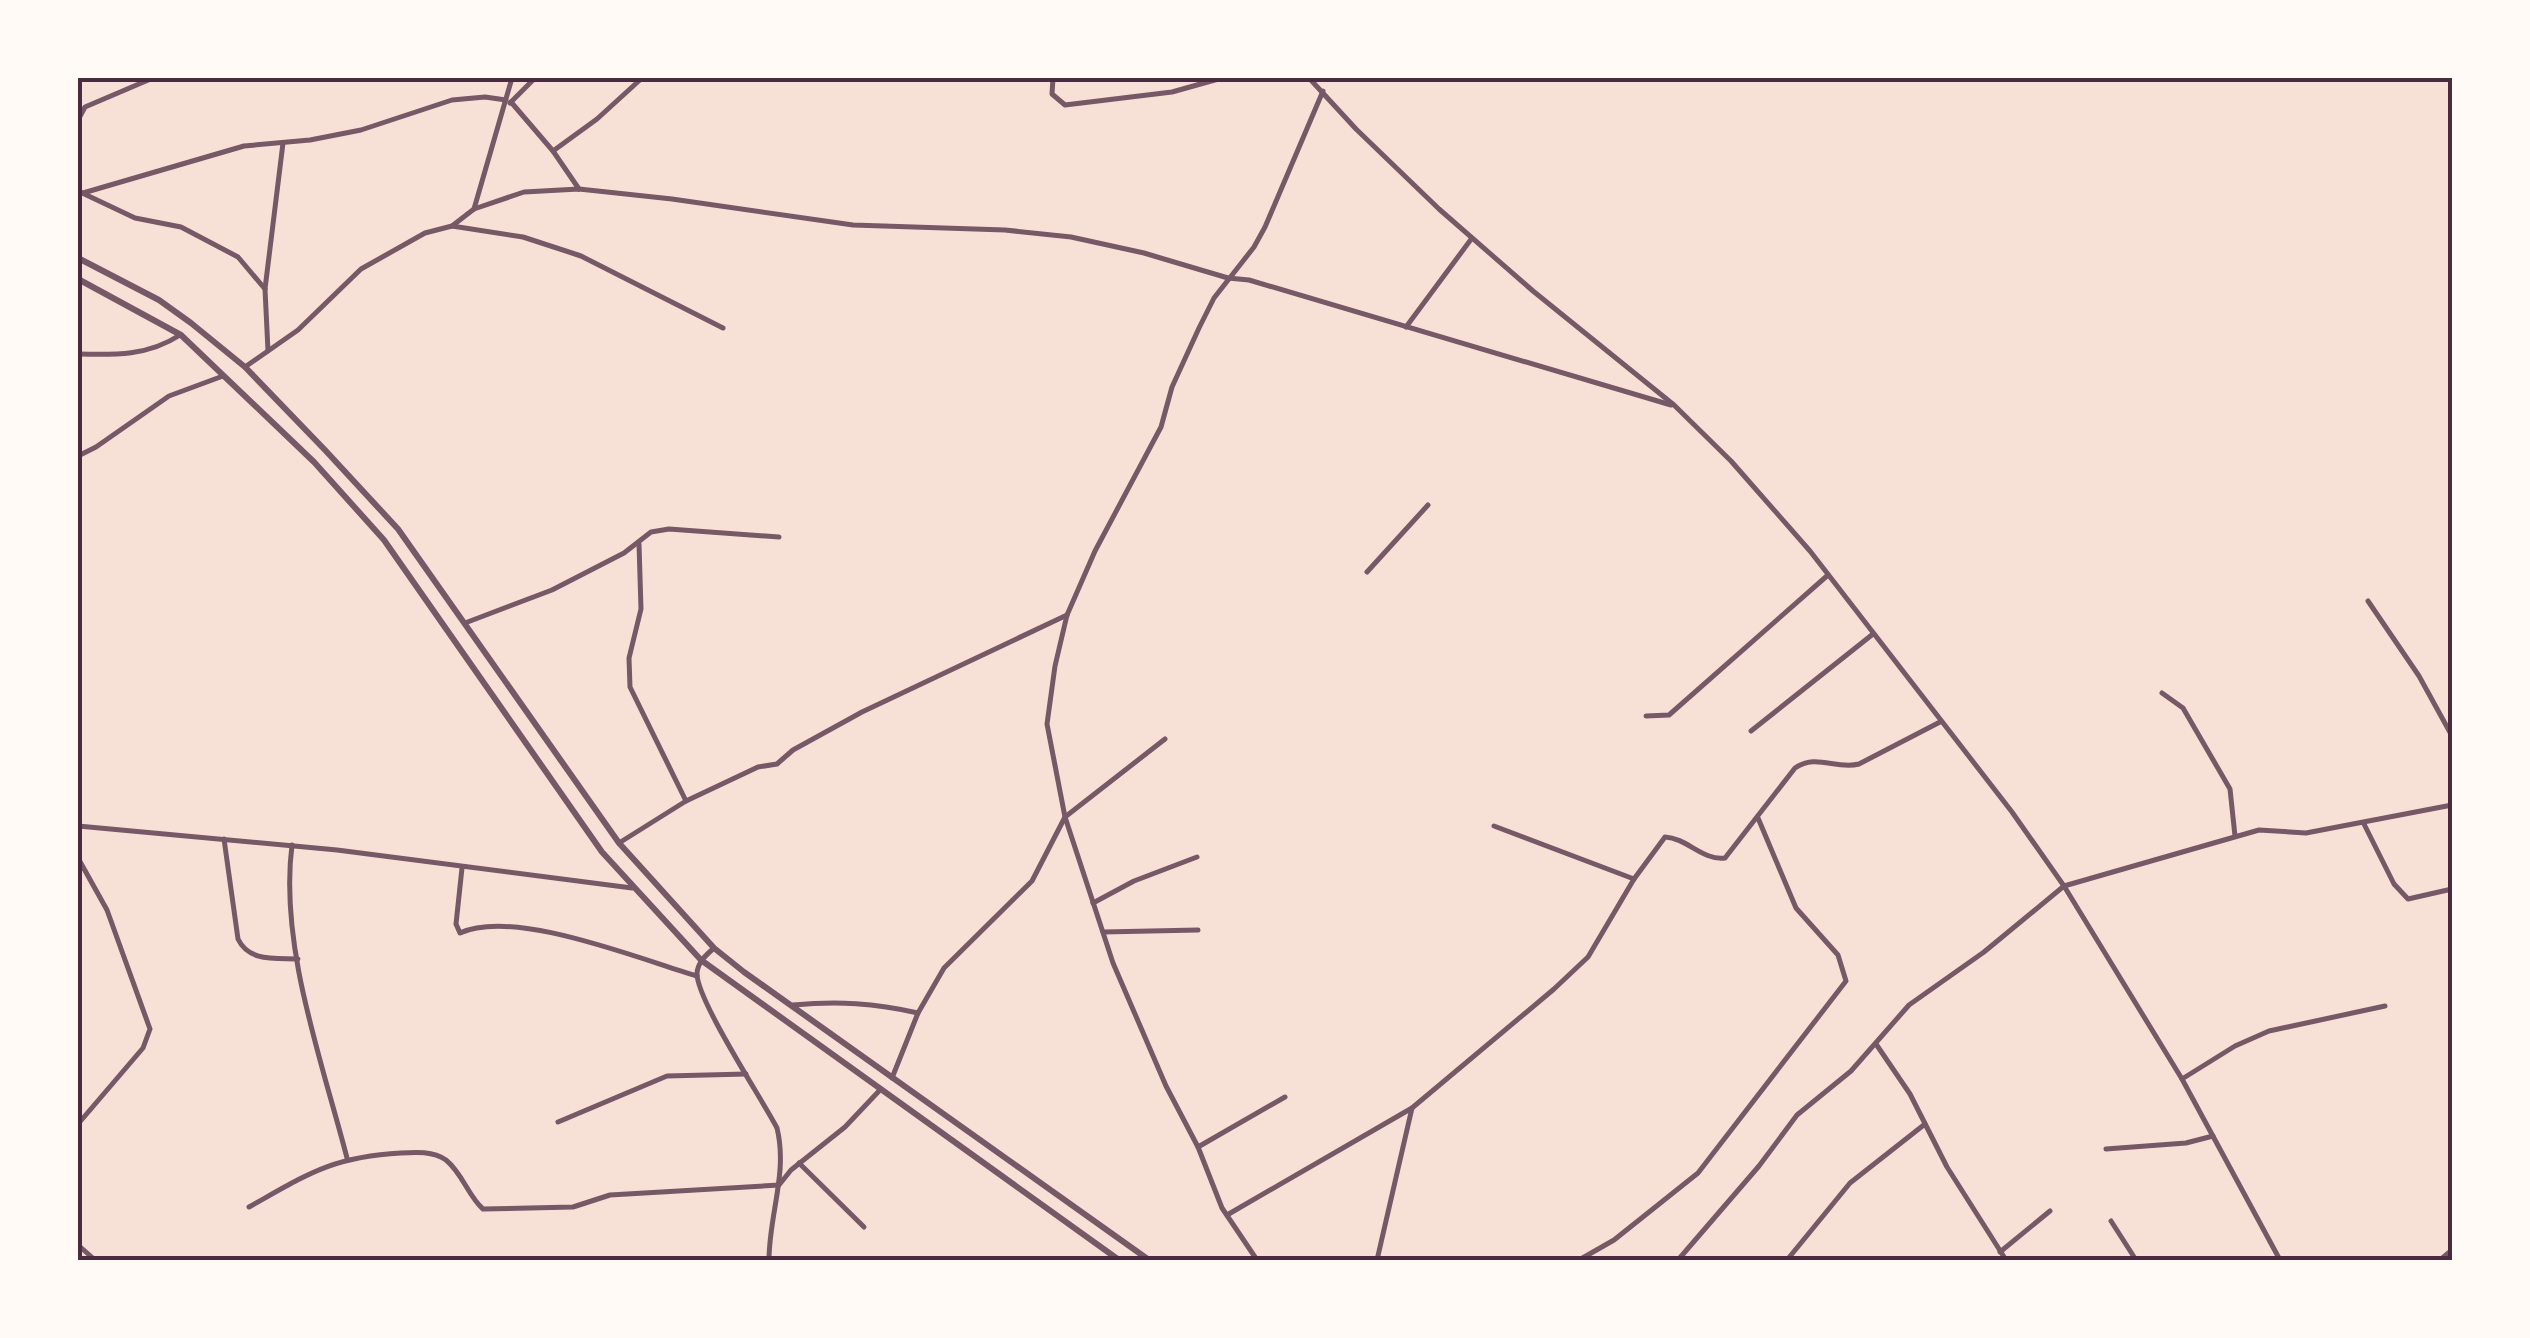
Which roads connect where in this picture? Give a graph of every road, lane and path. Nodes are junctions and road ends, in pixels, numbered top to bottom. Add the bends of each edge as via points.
1 (153, 78) edge
2 (512, 78) edge
3 (535, 78) edge
4 (642, 78) edge
5 (1053, 78) edge
6 (1222, 78) edge
7 (1309, 78) edge
8 (1322, 92) junction
9 (509, 101) junction
10 (78, 120) edge
11 (283, 143) junction
12 (554, 151) junction
13 (578, 189) junction
14 (80, 192) edge
15 (474, 209) junction
16 (452, 226) junction
17 (1472, 238) junction
18 (78, 258) edge
19 (1228, 278) junction
20 (78, 279) edge
21 (265, 289) junction
22 (723, 328) dead end
23 (1406, 328) junction
24 (181, 335) junction
25 (268, 352) junction
26 (78, 354) edge
27 (245, 367) junction
28 (224, 376) junction
29 (1674, 405) junction
30 (78, 456) edge
31 (1428, 506) dead end
32 (779, 537) dead end
33 (639, 542) junction
34 (1367, 572) dead end
35 (1828, 576) junction
36 (2368, 601) dead end
37 (1067, 615) junction
38 (466, 623) junction
39 (1874, 634) junction
40 (2162, 694) dead end
41 (1646, 716) dead end
42 (1940, 722) junction
43 (1750, 731) dead end
44 (2452, 736) edge
45 (1165, 739) dead end
46 (686, 800) junction
47 (2452, 805) edge
48 (1065, 817) junction
49 (1758, 818) junction
50 (2364, 824) junction
51 (78, 826) edge
52 (1494, 826) dead end
53 (2235, 836) junction
54 (224, 838) junction
55 (619, 844) junction
56 (292, 846) junction
57 (1197, 857) dead end
58 (78, 858) edge
59 (462, 868) junction
60 (1634, 878) junction
61 (2064, 886) junction
62 (632, 888) junction
63 (2452, 889) edge
64 (1093, 903) junction
65 (1198, 930) dead end
66 (1102, 932) junction
67 (714, 948) junction
68 (298, 959) junction
69 (701, 960) junction
70 (696, 976) junction
71 (790, 1005) junction
72 (2385, 1006) dead end
73 (918, 1013) junction
74 (1876, 1044) junction
75 (746, 1074) junction
76 (892, 1078) junction
77 (2182, 1078) junction
78 (879, 1090) junction
79 (1286, 1097) dead end
80 (1412, 1108) junction
81 (558, 1122) dead end
82 (78, 1124) edge
83 (1925, 1124) junction
84 (2213, 1136) junction
85 (1198, 1147) junction
86 (2106, 1149) dead end
87 (347, 1158) junction
88 (799, 1163) junction
89 (779, 1186) junction
90 (248, 1207) dead end
91 (2050, 1212) dead end
92 (1228, 1215) junction
93 (2111, 1220) dead end
94 (864, 1227) dead end
95 (78, 1245) edge
96 (2452, 1250) edge
97 (2000, 1252) junction
98 (95, 1260) edge
99 (769, 1260) edge
100 (1118, 1260) edge
101 (1148, 1260) edge
102 (1257, 1260) edge
103 (1377, 1260) edge
104 (1579, 1260) edge
105 (1678, 1260) edge
106 (1788, 1260) edge
107 (2006, 1260) edge
108 (2136, 1260) edge
109 (2280, 1260) edge
110 (2440, 1260) edge

1 - 10 street via 85,108
2 - 9 street
3 - 9 street
4 - 12 street
5 - 6 street via 1052,94 1065,105 1172,92
7 - 8 street
8 - 17 street
8 - 19 street via 1265,227
9 - 11 street via 452,100 361,130
9 - 12 street
9 - 15 street
11 - 14 street via 244,146
11 - 21 street
12 - 13 street
13 - 15 street via 524,192
13 - 19 street via 853,225 1071,237
14 - 21 street via 135,218 182,227 238,257
15 - 16 street
16 - 22 street via 523,237 582,256
16 - 25 street via 425,233 361,269
17 - 23 street
17 - 29 street
18 - 27 street via 159,300
19 - 23 street
19 - 37 street
20 - 24 street
21 - 25 street
23 - 29 street
24 - 26 street via 145,352
24 - 28 street
25 - 27 street
27 - 38 street via 398,530
28 - 30 street via 169,396
28 - 62 street via 384,540
29 - 35 street
31 - 34 street
32 - 33 street via 669,529
33 - 38 street via 552,590
33 - 46 street via 641,609 627,676
35 - 39 street
35 - 41 street via 1669,715
36 - 44 street
37 - 46 street via 862,712 777,764
37 - 48 street via 1047,724
38 - 55 street
39 - 42 street
39 - 43 street
40 - 53 street via 2182,708 2230,789
42 - 49 street via 1859,764 1804,762
42 - 61 street
45 - 48 street
46 - 55 street
47 - 50 street
48 - 64 street
48 - 73 street via 1032,881 944,968
49 - 60 street via 1719,860 1665,838
49 - 104 street via 1796,908 1838,955 1846,981 1698,1173
50 - 53 street
50 - 63 street via 2402,894 2419,898
51 - 54 street
52 - 60 street
53 - 61 street
54 - 56 street
54 - 68 street via 243,951
55 - 67 street
56 - 59 street
56 - 68 street via 289,904
57 - 64 street
58 - 82 street via 107,910 150,1029 142,1048
59 - 62 street
59 - 70 street via 460,933 478,925 554,934
60 - 80 street via 1578,967
61 - 74 street via 1909,1005
61 - 77 street
62 - 69 street
64 - 66 street
65 - 66 street
66 - 85 street
67 - 69 street
67 - 71 street
68 - 87 street
69 - 70 street
69 - 78 street
70 - 75 street
71 - 73 street via 873,1002
71 - 76 street
72 - 77 street via 2269,1030
73 - 76 street
74 - 83 street
74 - 105 street via 1797,1115
75 - 81 street via 666,1076
75 - 89 street via 777,1128
76 - 101 street
77 - 84 street
78 - 88 street
78 - 100 street
79 - 85 street
80 - 92 street
80 - 103 street
83 - 97 street
83 - 106 street via 1850,1183
84 - 86 street
84 - 109 street
85 - 92 street
87 - 89 street via 434,1154 460,1173 478,1205 492,1210 573,1207 623,1194
87 - 90 street
88 - 89 street
88 - 94 street
89 - 99 street
91 - 97 street
92 - 102 street
93 - 108 street
95 - 98 street
96 - 110 street
97 - 107 street

